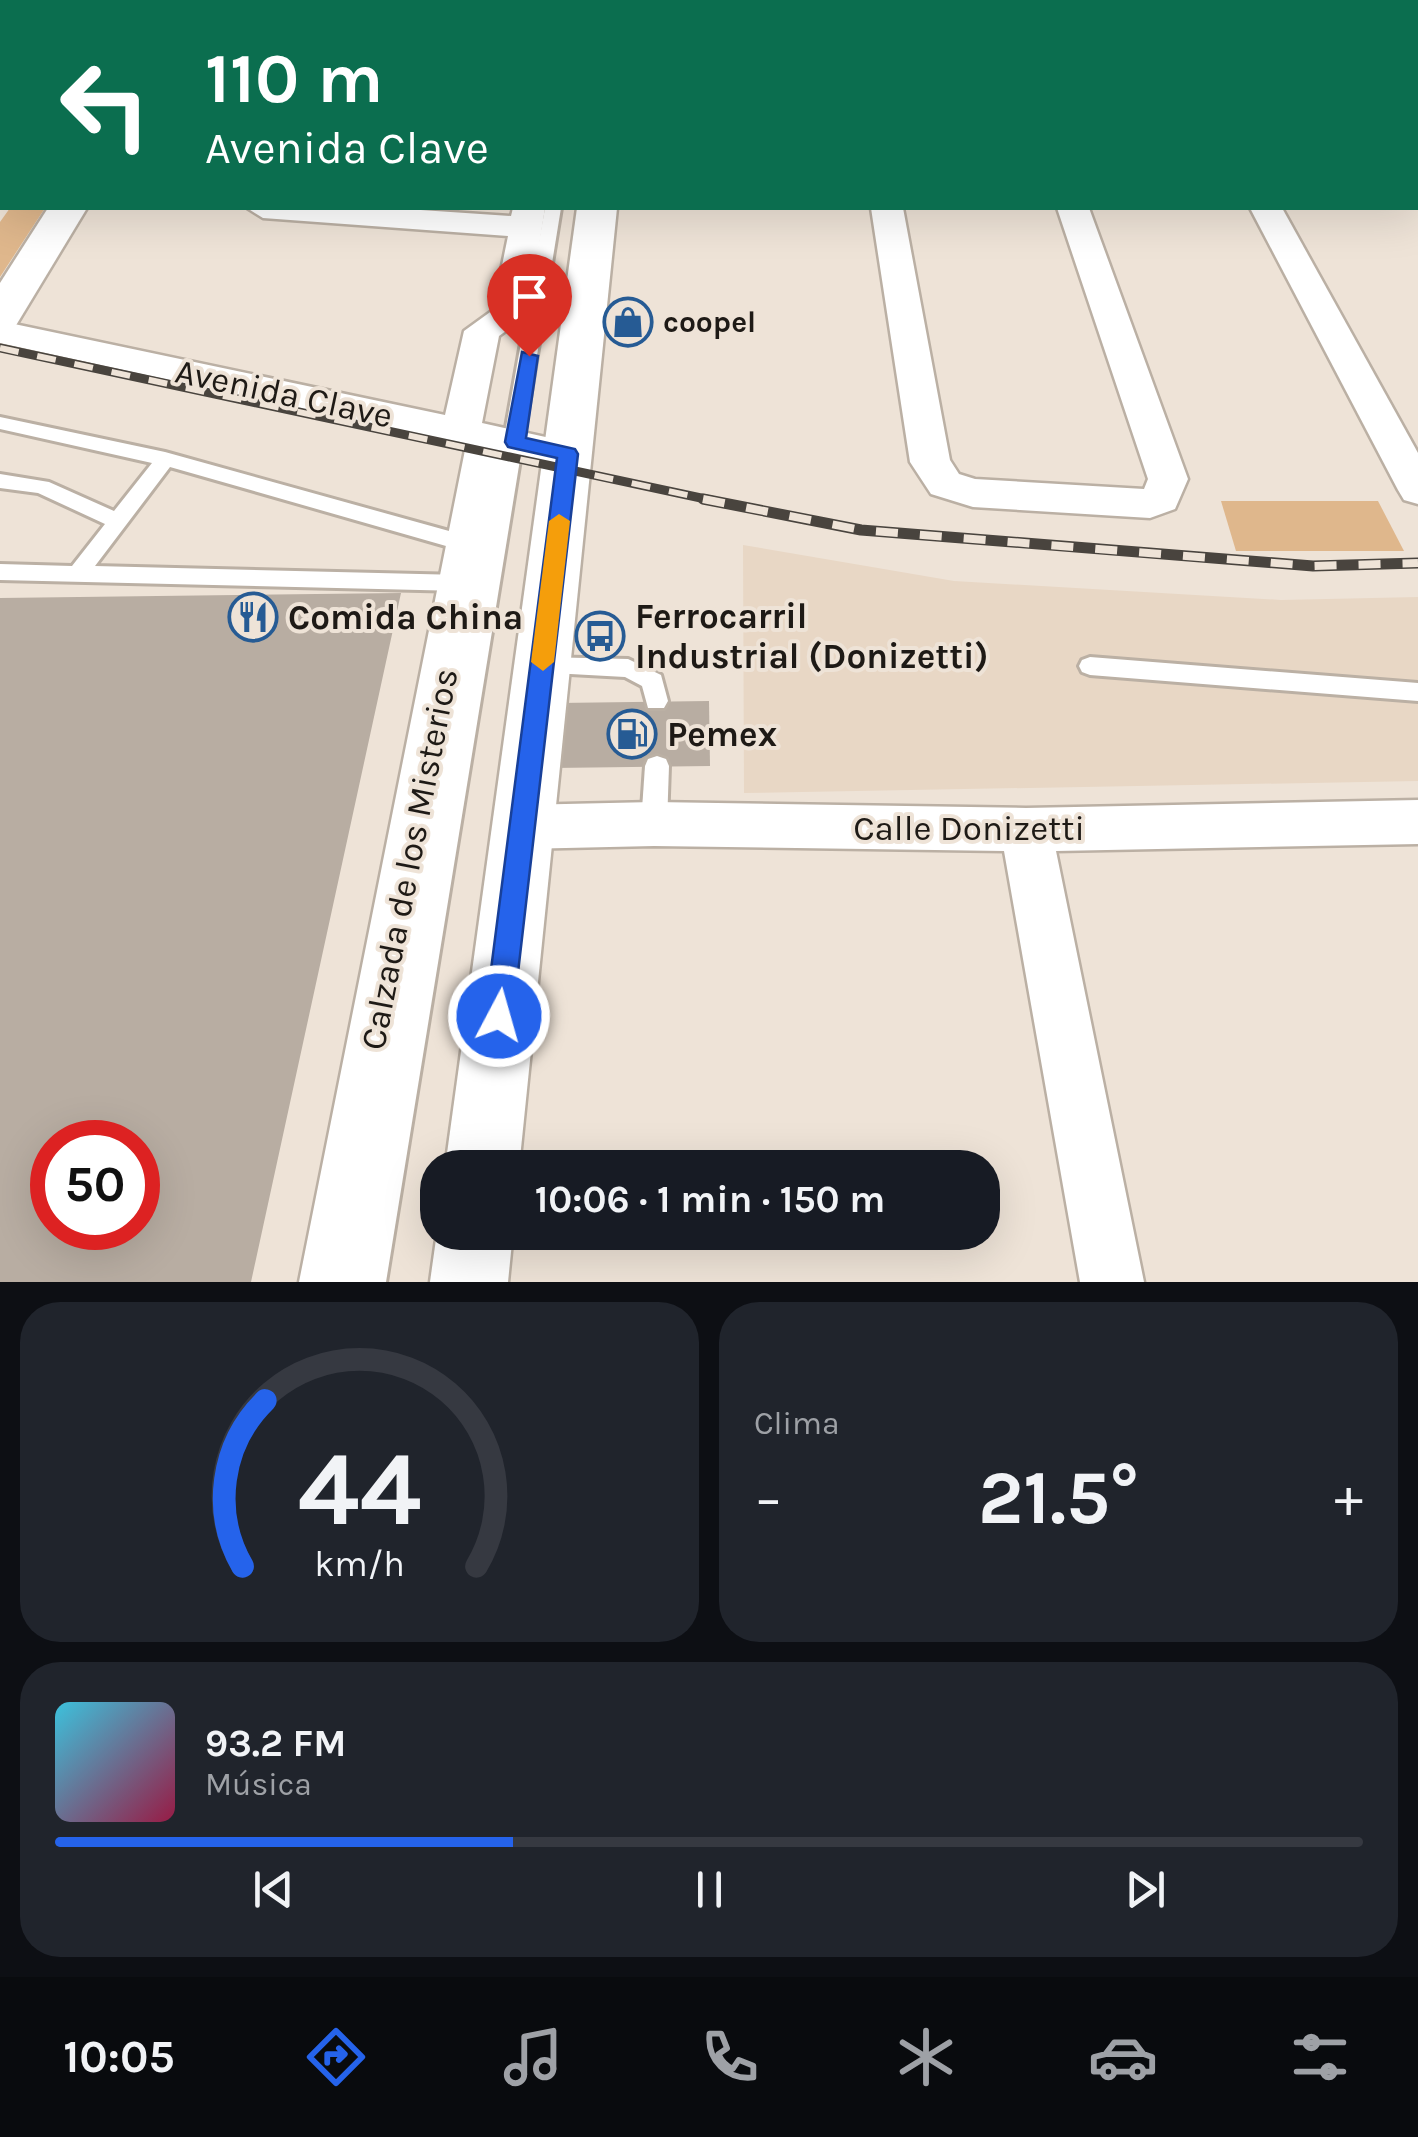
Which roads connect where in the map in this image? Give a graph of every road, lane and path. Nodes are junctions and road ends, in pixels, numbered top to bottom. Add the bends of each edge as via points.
1 (66, 210) edge
2 (354, 210) edge
3 (596, 210) edge
4 (888, 210) edge
5 (1074, 210) edge
6 (1267, 210) edge
7 (536, 214) edge
8 (0, 318) edge
9 (0, 332) edge
10 (3, 428) edge
11 (508, 441) junction
12 (165, 459) junction
13 (0, 482) edge
14 (1418, 490) edge
15 (118, 522) junction
16 (464, 564) junction
17 (0, 572) edge
18 (78, 574) junction
19 (542, 666) junction
20 (1090, 666) dead end
21 (1418, 692) edge
22 (656, 702) dead end
23 (657, 766) dead end
24 (1418, 822) edge
25 (654, 824) junction
26 (521, 827) junction
27 (1026, 830) junction
28 (484, 1150) edge
29 (472, 1250) edge
30 (330, 1282) edge
31 (370, 1282) edge
32 (469, 1282) edge
33 (1112, 1282) edge

1 - 8 main road
2 - 7 street
3 - 11 main road, Calzada de los Misterios
4 - 5 street via 930,462 945,484 973,494 1134,506 1161,499 1168,478
6 - 14 street
7 - 11 lane
7 - 11 street, Calzada de los Misterios via 510,315 482,331
9 - 11 street, Avenida Clave
10 - 12 lane
11 - 16 street, Calzada de los Misterios
11 - 19 main road, Calzada de los Misterios
11 - 31 lane
12 - 15 lane
12 - 16 lane
13 - 15 lane via 42,487
15 - 18 lane
16 - 18 lane
16 - 30 street, Calzada de los Misterios
17 - 18 lane
19 - 22 lane via 638,670 653,681
19 - 26 main road, Calzada de los Misterios
20 - 21 lane
23 - 25 lane
24 - 27 street, Calle Donizetti
25 - 26 street, Calle Donizetti
25 - 27 street, Calle Donizetti
26 - 28 main road, Calzada de los Misterios
27 - 33 street
29 - 32 main road

